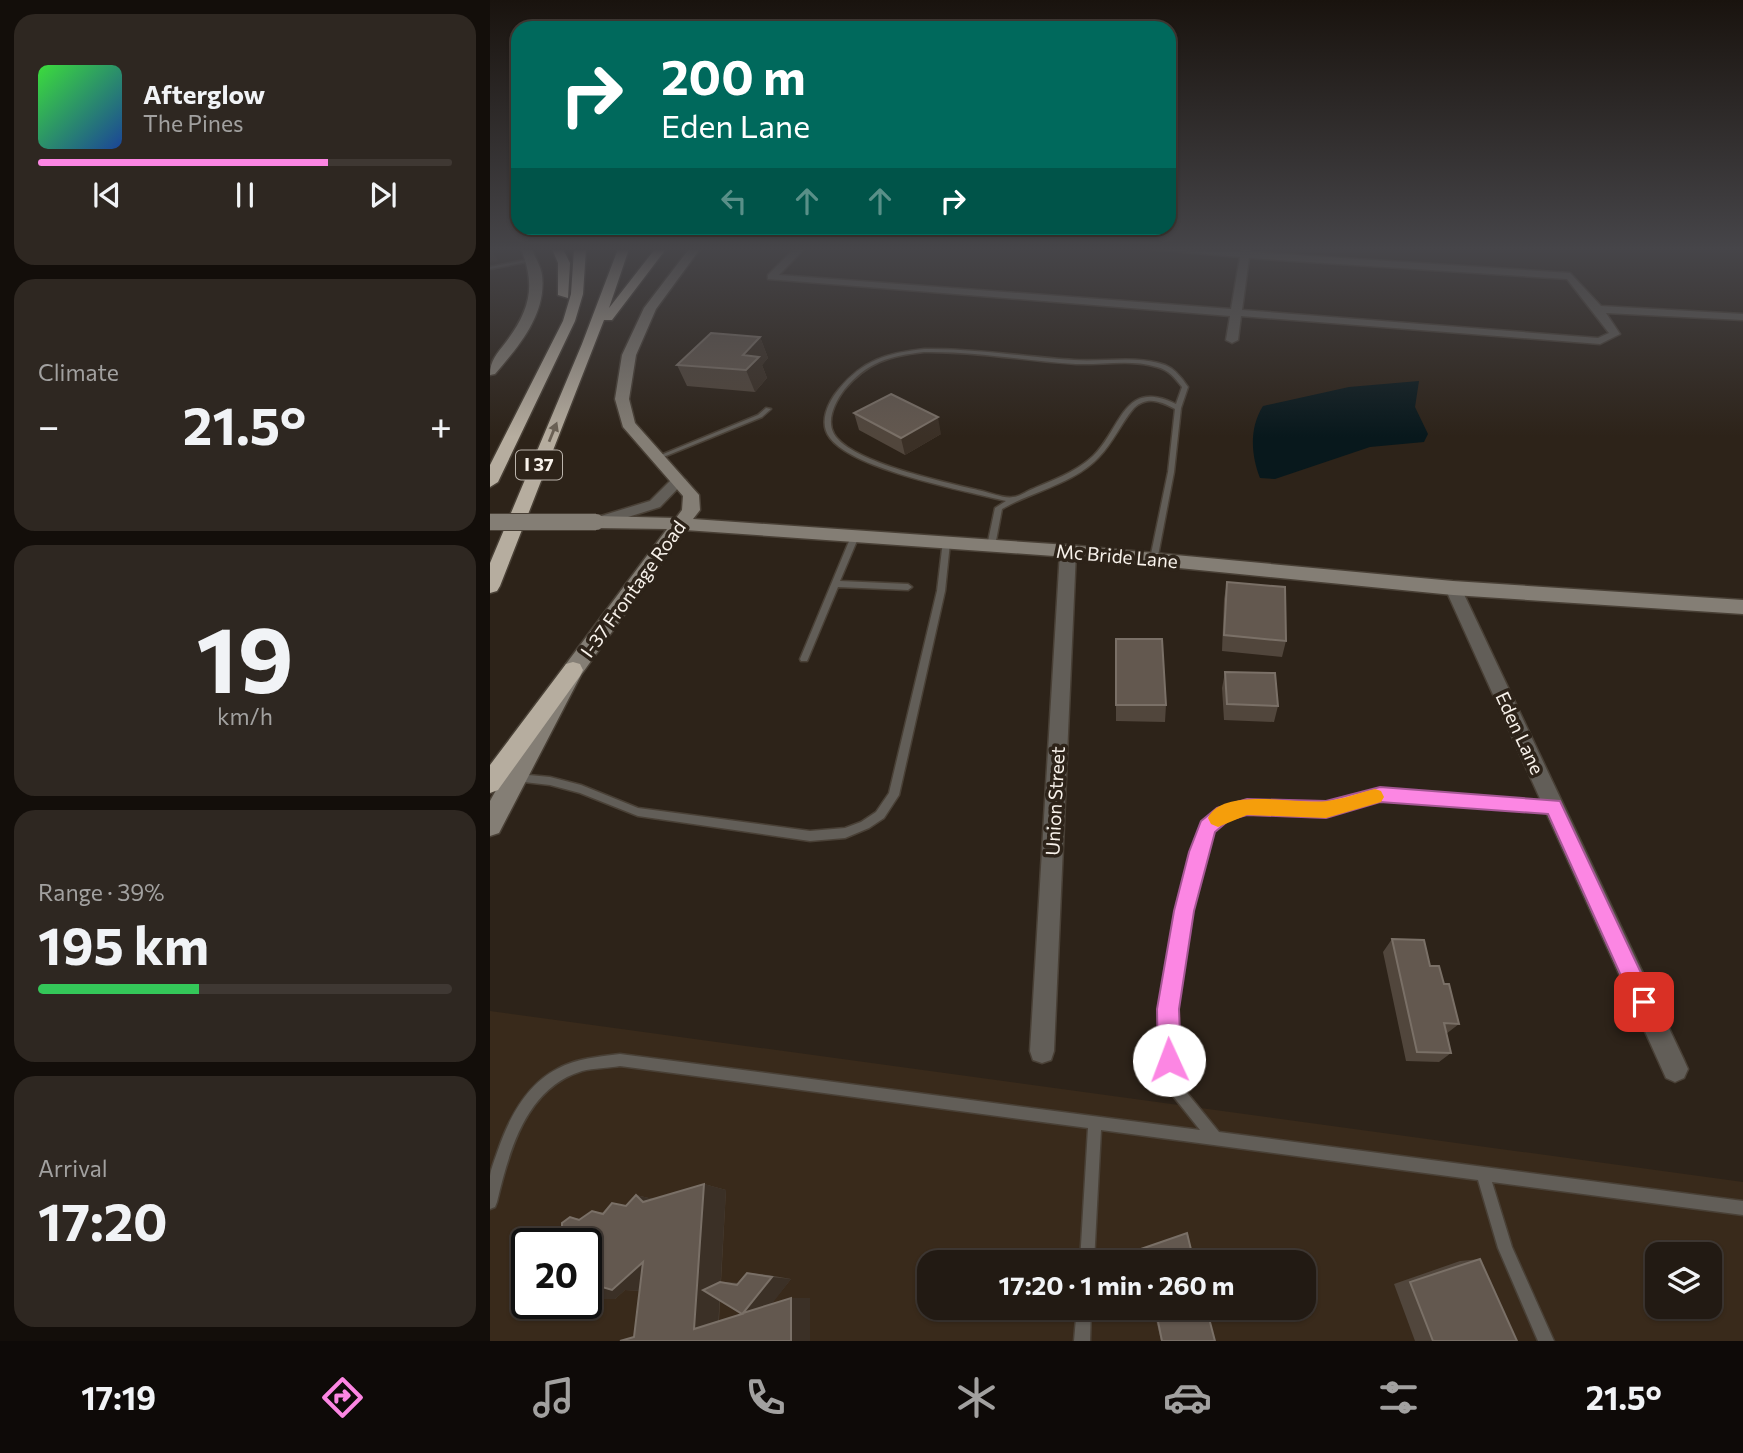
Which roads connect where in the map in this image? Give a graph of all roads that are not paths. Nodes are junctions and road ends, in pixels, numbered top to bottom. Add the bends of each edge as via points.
1 (530, 312) edge
2 (560, 312) edge
3 (570, 312) edge
4 (601, 312) edge
5 (611, 312) edge
6 (648, 312) edge
7 (1229, 312) edge
8 (1235, 312) junction
9 (1600, 312) edge
10 (1645, 312) edge
11 (1743, 317) edge
12 (1232, 340) dead end
13 (589, 344) junction
14 (558, 346) junction
15 (490, 371) edge
16 (1178, 408) junction
17 (768, 409) dead end
18 (659, 457) junction
19 (679, 480) junction
20 (490, 482) edge
21 (1012, 500) junction
22 (490, 522) edge
23 (596, 522) junction
24 (681, 524) junction
25 (855, 537) junction
26 (946, 543) junction
27 (991, 546) junction
28 (1068, 551) junction
29 (1154, 559) junction
30 (835, 584) junction
31 (490, 586) edge
32 (908, 587) dead end
33 (1453, 588) junction
34 (1743, 607) edge
35 (804, 659) dead end
36 (573, 670) junction
37 (516, 777) junction
38 (490, 783) edge
39 (1554, 807) junction
40 (490, 825) edge
41 (1042, 1051) dead end
42 (1675, 1069) dead end
43 (1095, 1123) junction
44 (1214, 1138) junction
45 (1483, 1174) junction
46 (490, 1202) edge
47 (1743, 1208) edge
48 (1088, 1250) edge
49 (1083, 1320) edge
50 (1082, 1341) edge
51 (1546, 1341) edge

1 - 15 main road
2 - 14 highway via 555,334
3 - 14 highway, I 37
4 - 13 highway
5 - 13 highway, I 37
6 - 18 main road, I-37 Frontage Road via 629,355 622,399 628,424
7 - 8 street
8 - 9 street via 1600,341 1615,334
8 - 12 street
10 - 11 street
31 -> 13 highway, I 37
14 - 20 highway, I 37
16 - 21 lane via 1163,400 1136,403 1096,457 1068,476
16 - 21 lane via 1185,387 1169,369 1155,364 965,352 913,352 873,362 856,372 834,399 827,418 833,438 847,449 919,477
16 - 29 lane
17 - 18 lane
18 - 19 main road, I-37 Frontage Road
19 - 23 street via 655,504
19 - 24 main road, I-37 Frontage Road via 692,503
21 - 27 lane via 999,508
22 - 23 main road, Mc Bride Lane, bridge
23 - 24 main road, Mc Bride Lane
24 - 25 main road, Mc Bride Lane
24 - 36 main road, I-37 Frontage Road
25 - 26 main road, Mc Bride Lane
25 - 30 lane
26 - 27 main road, Mc Bride Lane
26 - 37 lane via 941,591 894,795 880,815 865,825 845,833 810,836 638,812 581,789
27 - 28 main road, Mc Bride Lane
28 - 29 main road, Mc Bride Lane
28 - 41 street, Union Street
29 - 33 main road, Mc Bride Lane
30 - 32 lane
30 - 35 lane
33 - 34 main road, Mc Bride Lane
33 - 39 street, Eden Lane
36 - 37 main road, I-37 Frontage Road
36 - 38 highway
37 - 40 main road, I-37 Frontage Road
39 - 42 street, Eden Lane
39 - 44 lane via 1380,794 1326,809 1247,807 1223,814 1207,827 1184,911 1168,1009 1169,1060 1178,1091
43 - 44 lane
43 - 46 lane via 620,1060 582,1065 555,1076 525,1105 501,1154
43 - 48 lane
44 - 45 lane
45 - 47 lane
45 - 51 lane via 1504,1248
49 - 50 lane

